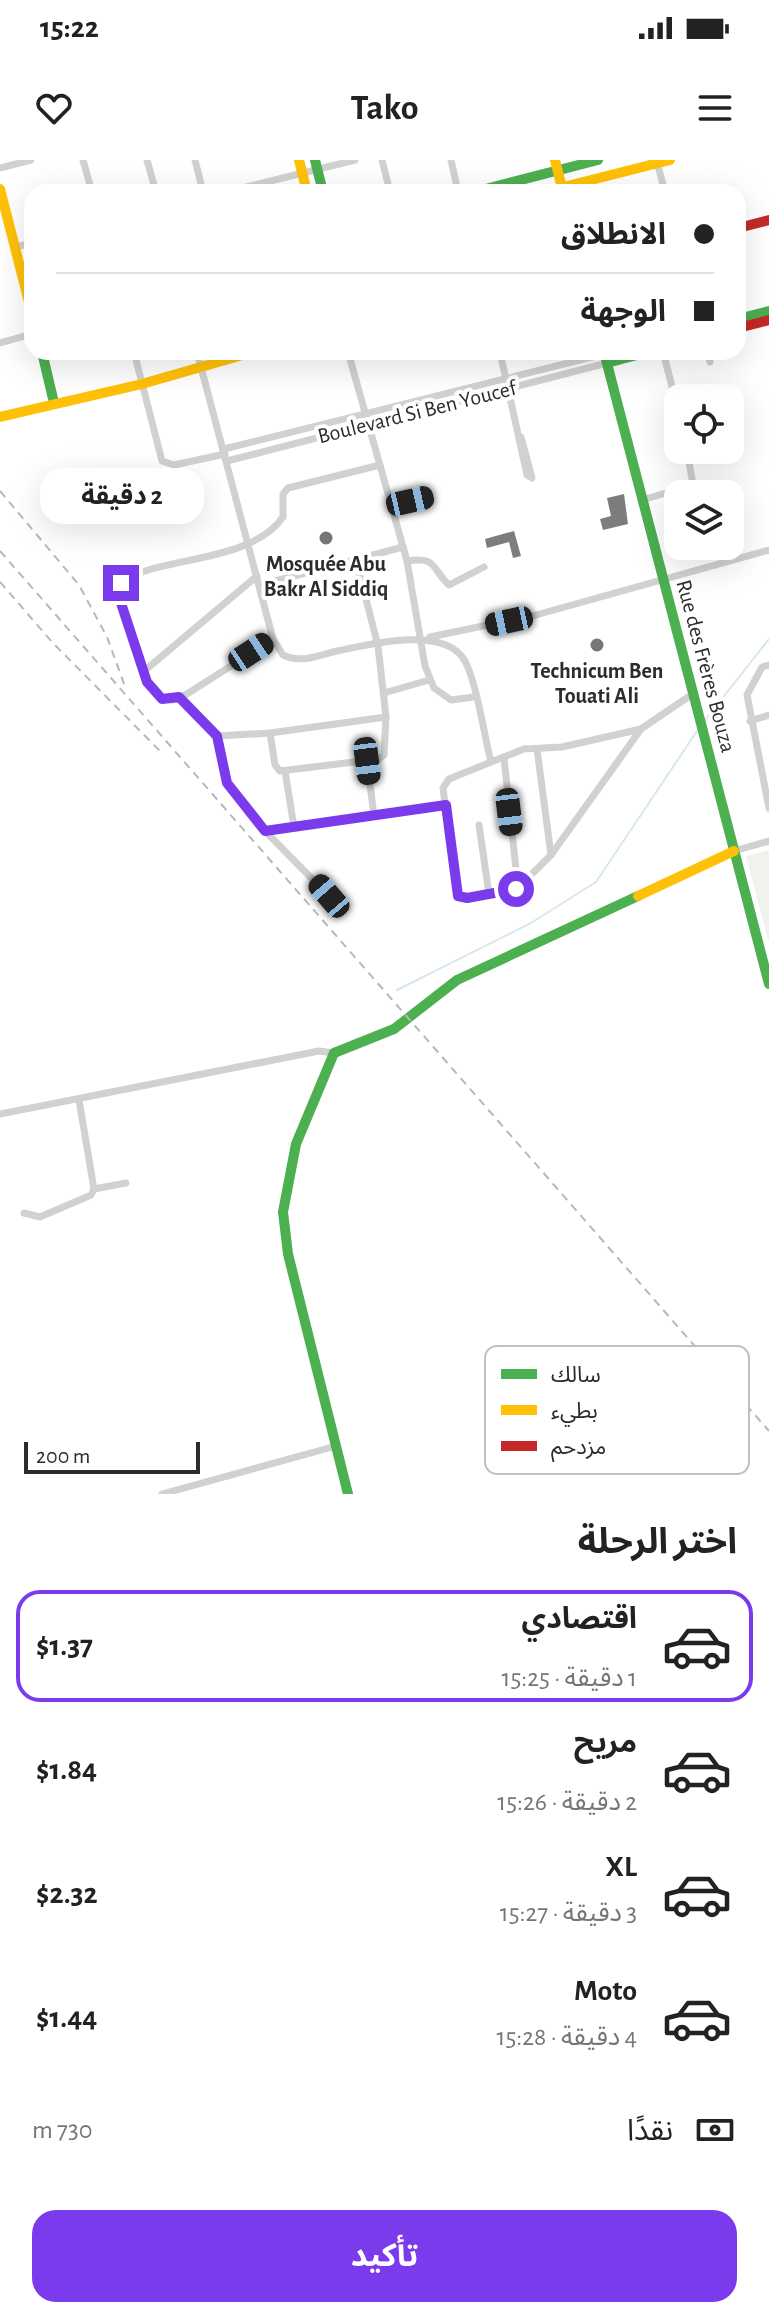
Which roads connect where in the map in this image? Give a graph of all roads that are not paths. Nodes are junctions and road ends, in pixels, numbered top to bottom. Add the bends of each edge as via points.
1 (31, 160) edge
2 (83, 160) edge
3 (147, 160) edge
4 (195, 160) edge
5 (299, 160) edge
6 (355, 160) edge
7 (382, 160) edge
8 (451, 160) edge
9 (598, 160) edge
10 (670, 160) edge
11 (657, 162) edge
12 (316, 165) edge
13 (556, 165) edge
14 (0, 168) edge
15 (302, 173) junction
16 (90, 184) edge
17 (154, 184) edge
18 (201, 184) edge
19 (258, 184) edge
20 (305, 184) edge
21 (388, 184) edge
22 (456, 184) edge
23 (498, 184) edge
24 (582, 184) edge
25 (663, 184) edge
26 (0, 189) edge
27 (2, 211) edge
28 (769, 220) edge
29 (746, 226) edge
30 (24, 245) edge
31 (15, 247) junction
32 (24, 282) edge
33 (769, 311) edge
34 (746, 317) edge
35 (769, 320) edge
36 (746, 326) edge
37 (24, 336) edge
38 (0, 343) edge
39 (44, 360) edge
40 (136, 360) edge
41 (199, 360) edge
42 (223, 360) edge
43 (350, 360) edge
44 (502, 360) edge
45 (584, 360) edge
46 (591, 360) edge
47 (607, 360) edge
48 (665, 360) edge
49 (200, 366) junction
50 (507, 378) junction
51 (142, 384) junction
52 (671, 384) edge
53 (509, 388) junction
54 (54, 403) junction
55 (364, 414) junction
56 (0, 417) edge
57 (368, 425) junction
58 (521, 437) junction
59 (225, 454) junction
60 (689, 464) edge
61 (380, 465) junction
62 (428, 497) dead end
63 (642, 500) junction
64 (392, 506) junction
65 (249, 547) junction
66 (403, 547) junction
67 (769, 550) edge
68 (356, 560) junction
69 (407, 561) junction
70 (484, 567) dead end
71 (257, 576) junction
72 (663, 580) junction
73 (260, 585) junction
74 (425, 638) junction
75 (274, 641) junction
76 (378, 646) junction
77 (769, 665) edge
78 (143, 672) junction
79 (429, 680) junction
80 (384, 693) junction
81 (694, 693) junction
82 (179, 697) junction
83 (474, 697) junction
84 (678, 706) junction
85 (769, 715) edge
86 (699, 716) junction
87 (386, 717) junction
88 (750, 721) junction
89 (641, 729) junction
90 (270, 733) junction
91 (217, 736) junction
92 (537, 749) junction
93 (504, 758) junction
94 (367, 761) junction
95 (491, 762) junction
96 (765, 763) edge
97 (285, 771) junction
98 (446, 805) junction
99 (769, 806) edge
100 (374, 816) junction
101 (479, 825) dead end
102 (294, 827) junction
103 (265, 831) junction
104 (769, 841) edge
105 (734, 851) junction
106 (551, 855) junction
107 (518, 888) junction
108 (489, 894) junction
109 (329, 896) dead end
110 (769, 984) edge
111 (334, 1053) junction
112 (79, 1100) junction
113 (0, 1114) edge
114 (126, 1183) dead end
115 (94, 1189) junction
116 (24, 1213) dead end
117 (336, 1446) junction
118 (162, 1494) edge
119 (348, 1494) edge

1 - 14 street
2 - 16 street
3 - 17 street
4 - 18 street
5 - 15 main road
6 - 12 street
7 - 21 street
8 - 22 street
9 - 13 main road
10 - 11 main road
11 - 24 main road
11 - 25 street
12 - 15 street
13 - 23 main road
15 - 19 street
15 - 20 main road
26 - 27 main road
27 - 31 main road
28 - 29 main road
30 - 31 street
31 - 32 main road
33 - 34 main road
35 - 36 main road
37 - 38 street
39 - 54 main road
40 - 51 street
41 - 49 street
42 - 49 main road
43 - 55 street
44 - 50 street
45 - 50 street, Boulevard Si Ben Youcef
46 - 53 street, Boulevard Si Ben Youcef
47 - 63 main road, Rue des Frères Bouza
48 - 52 street
49 - 51 main road
49 - 59 street
50 - 53 street
50 - 55 street, Boulevard Si Ben Youcef
51 - 54 main road
51 - 59 street via 164,463
53 - 57 street, Boulevard Si Ben Youcef
53 - 58 street
54 - 56 main road
55 - 57 street
55 - 59 street, Boulevard Si Ben Youcef
57 - 59 street, Boulevard Si Ben Youcef
57 - 61 street
58 - 58 street via 527,475 532,478 533,473
59 - 65 street
60 - 63 street via 693,485
61 - 64 street
61 - 65 street via 284,489 283,517
62 - 64 street
63 - 72 main road, Rue des Frères Bouza
64 - 66 street
65 - 71 street
65 - 78 street via 121,583 119,597
66 - 68 street
66 - 69 street
67 - 72 street
68 - 73 street
68 - 76 street
69 - 70 street via 433,562 449,585
69 - 74 street
71 - 73 street
71 - 78 street
72 - 74 street
72 - 81 main road, Rue des Frères Bouza
73 - 75 street
74 - 76 street
74 - 79 street
74 - 83 street via 463,657
75 - 76 street via 283,655 300,659
75 - 82 street
76 - 80 street
77 - 88 street via 762,667 747,695
78 - 82 street via 156,695
79 - 80 street
79 - 83 street via 451,700
80 - 87 street
81 - 84 street
81 - 86 main road, Rue des Frères Bouza
82 - 91 street
83 - 95 street
84 - 86 street
84 - 89 street
85 - 88 street
86 - 105 main road, Rue des Frères Bouza
87 - 90 street
87 - 94 street via 384,755
88 - 96 street
89 - 92 street
89 - 106 street
90 - 91 street
90 - 97 street via 275,765
91 - 103 street via 227,783
92 - 93 street
92 - 106 street
93 - 95 street
93 - 107 street
94 - 97 street
94 - 100 street
95 - 98 street via 446,781
96 - 99 street
97 - 102 street
98 - 100 street
98 - 108 street via 458,896
100 - 102 street
101 - 108 street
102 - 103 street
103 - 109 street
104 - 105 street
105 - 110 main road, Rue des Frères Bouza
105 - 111 main road via 457,980 394,1029
106 - 107 street
107 - 108 street
111 - 112 street via 319,1051
111 - 117 main road via 296,1144 283,1212 288,1254
112 - 113 street
112 - 115 street
114 - 115 street
115 - 116 street via 88,1198 40,1217
117 - 118 street
117 - 119 main road

